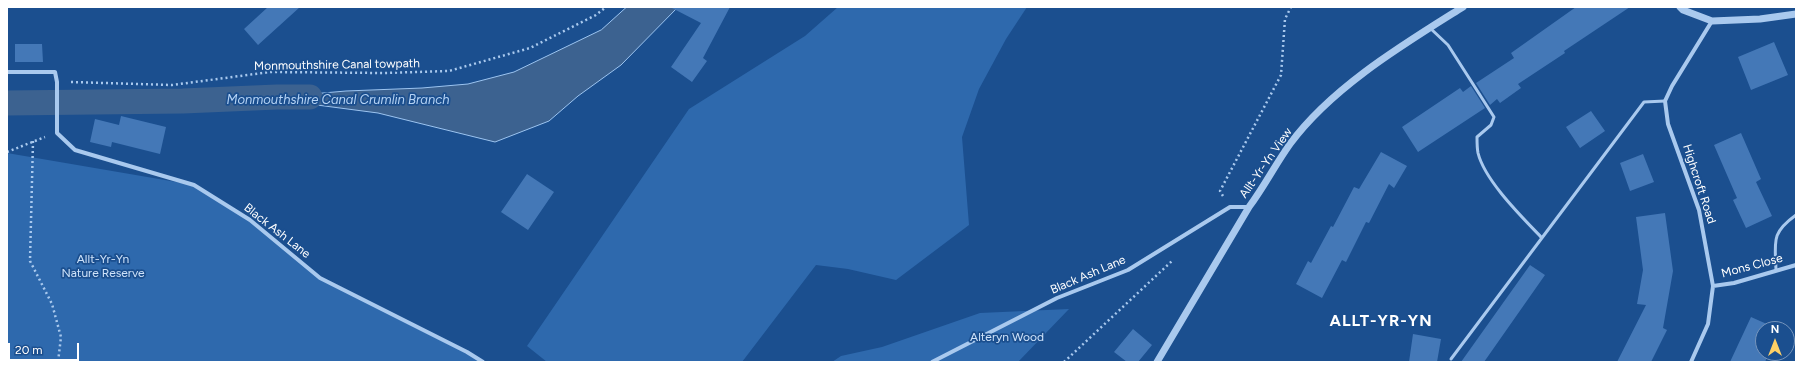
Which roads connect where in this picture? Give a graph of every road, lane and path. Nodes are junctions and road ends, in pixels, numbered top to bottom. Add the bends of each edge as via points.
1 (606, 7) edge
2 (1291, 7) edge
3 (1463, 7) edge
4 (1680, 7) edge
5 (1796, 14) edge
6 (1712, 21) junction
7 (1430, 28) junction
8 (7, 72) edge
9 (57, 82) junction
10 (1665, 102) junction
11 (57, 133) junction
12 (33, 141) junction
13 (7, 152) edge
14 (1230, 207) junction
15 (1249, 208) junction
16 (1796, 214) edge
17 (1542, 238) junction
18 (1173, 260) dead end
19 (1796, 265) edge
20 (1776, 270) junction
21 (1713, 286) junction
22 (1451, 359) dead end
23 (58, 362) edge
24 (483, 362) edge
25 (932, 362) edge
26 (1064, 362) edge
27 (1157, 362) edge
28 (1691, 362) edge

1 - 9 path, Monmouthshire Canal towpath via 596,15 530,48 450,71 270,72 172,85
2 - 14 path via 1286,19 1281,75 1220,190
3 - 7 street, Allt-Yr-Yn View
4 - 6 street
5 - 6 street
6 - 10 street
7 - 15 street, Allt-Yr-Yn View via 1366,70 1319,112 1291,144
7 - 17 lane via 1448,45 1494,117 1491,125 1477,137 1478,154 1487,174
8 - 9 street via 55,72
9 - 11 street
10 - 17 lane via 1644,102
10 - 21 street, Highcroft Road via 1668,124 1699,210
11 - 12 path
11 - 24 street, Black Ash Lane via 75,150 194,185 250,220 320,278
12 - 13 path
12 - 23 path via 30,261 52,304 61,337
14 - 15 street
14 - 25 street, Black Ash Lane via 1128,270 1057,298
15 - 27 street, Allt-Yr-Yn View
16 - 20 lane via 1782,225 1774,240
17 - 22 lane
18 - 26 path
19 - 20 street, Mons Close
20 - 21 street, Mons Close via 1734,284
21 - 28 street, Highcroft Road via 1708,324

